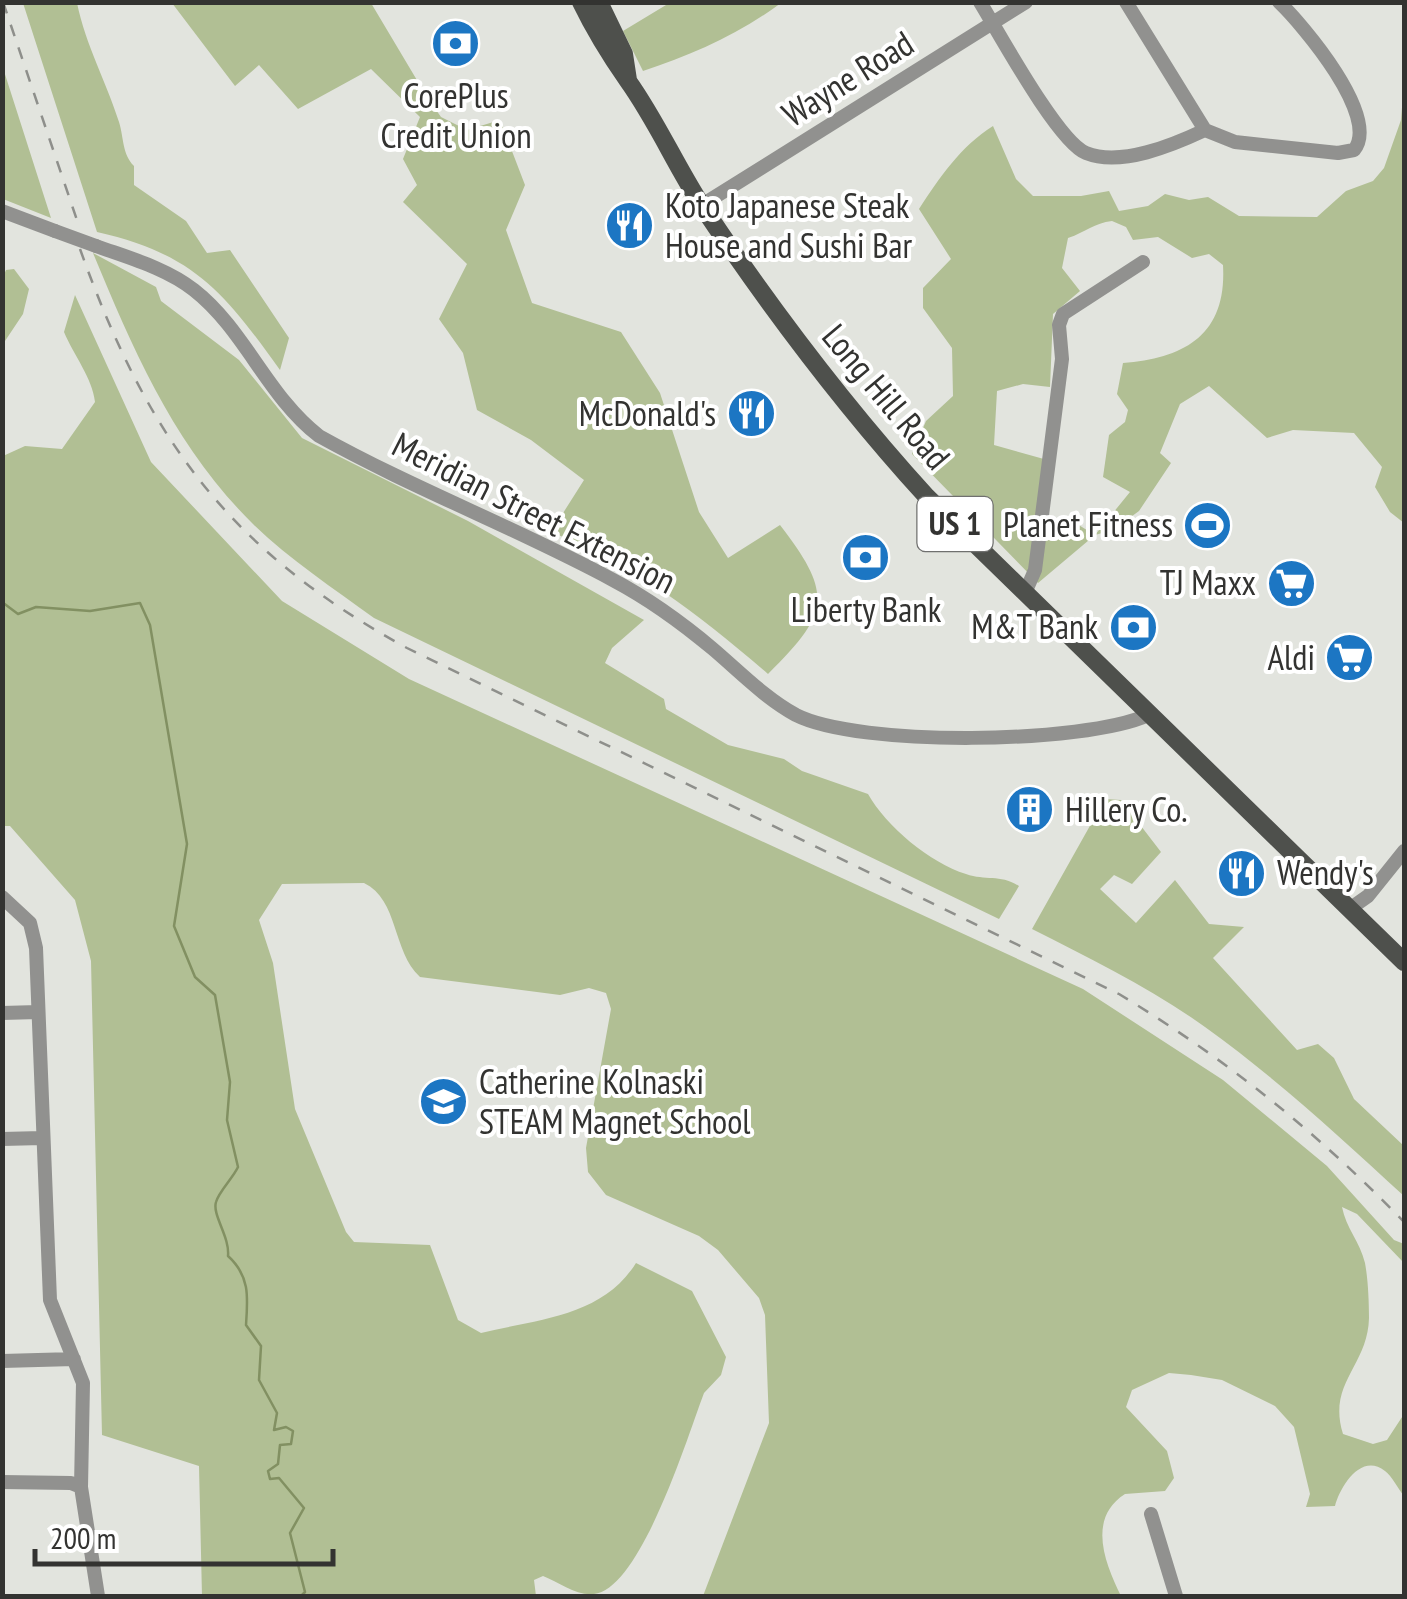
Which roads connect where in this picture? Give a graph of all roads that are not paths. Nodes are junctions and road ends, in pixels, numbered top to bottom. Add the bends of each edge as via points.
1 (581, 2) edge
2 (599, 2) edge
3 (980, 2) edge
4 (1026, 2) edge
5 (1126, 2) edge
6 (1279, 2) edge
7 (993, 24) junction
8 (628, 81) junction
9 (1205, 130) junction
10 (702, 205) junction
11 (2, 211) edge
12 (1142, 262) dead end
13 (1025, 593) junction
14 (1148, 715) junction
15 (1404, 851) edge
16 (2, 896) edge
17 (1351, 908) junction
18 (1404, 962) edge
19 (2, 1012) edge
20 (38, 1012) junction
21 (42, 1138) junction
22 (2, 1139) edge
23 (74, 1359) junction
24 (2, 1361) edge
25 (2, 1482) edge
26 (82, 1487) junction
27 (1151, 1514) dead end
28 (98, 1596) edge
29 (1176, 1596) edge

1 - 8 main road, Long Hill Road / US 1
2 - 8 main road, Long Hill Road / US 1 via 624,54
3 - 7 street
4 - 7 street, Wayne Road
5 - 9 street
6 - 9 street via 1328,58 1356,120 1358,146 1321,151 1236,142
7 - 9 street via 1064,135 1084,152 1132,154
7 - 10 street, Wayne Road
8 - 10 main road, Long Hill Road / US 1
10 - 13 main road, Long Hill Road / US 1 via 860,424
11 - 14 street, Meridian Street Extension, bridge via 154,267 196,291 288,409 319,436 632,590 765,694 813,722 863,734 1038,734 1120,726
12 - 13 street via 1063,314 1059,325 1062,360 1034,570
13 - 14 main road, Long Hill Road / US 1
14 - 17 main road, Long Hill Road / US 1
15 - 17 street
16 - 20 street via 30,923
17 - 18 main road, Long Hill Road / US 1
19 - 20 street
20 - 21 street
21 - 22 street
21 - 23 street via 50,1300
23 - 24 street
23 - 26 street via 85,1402
25 - 26 street
26 - 28 street
27 - 29 street

